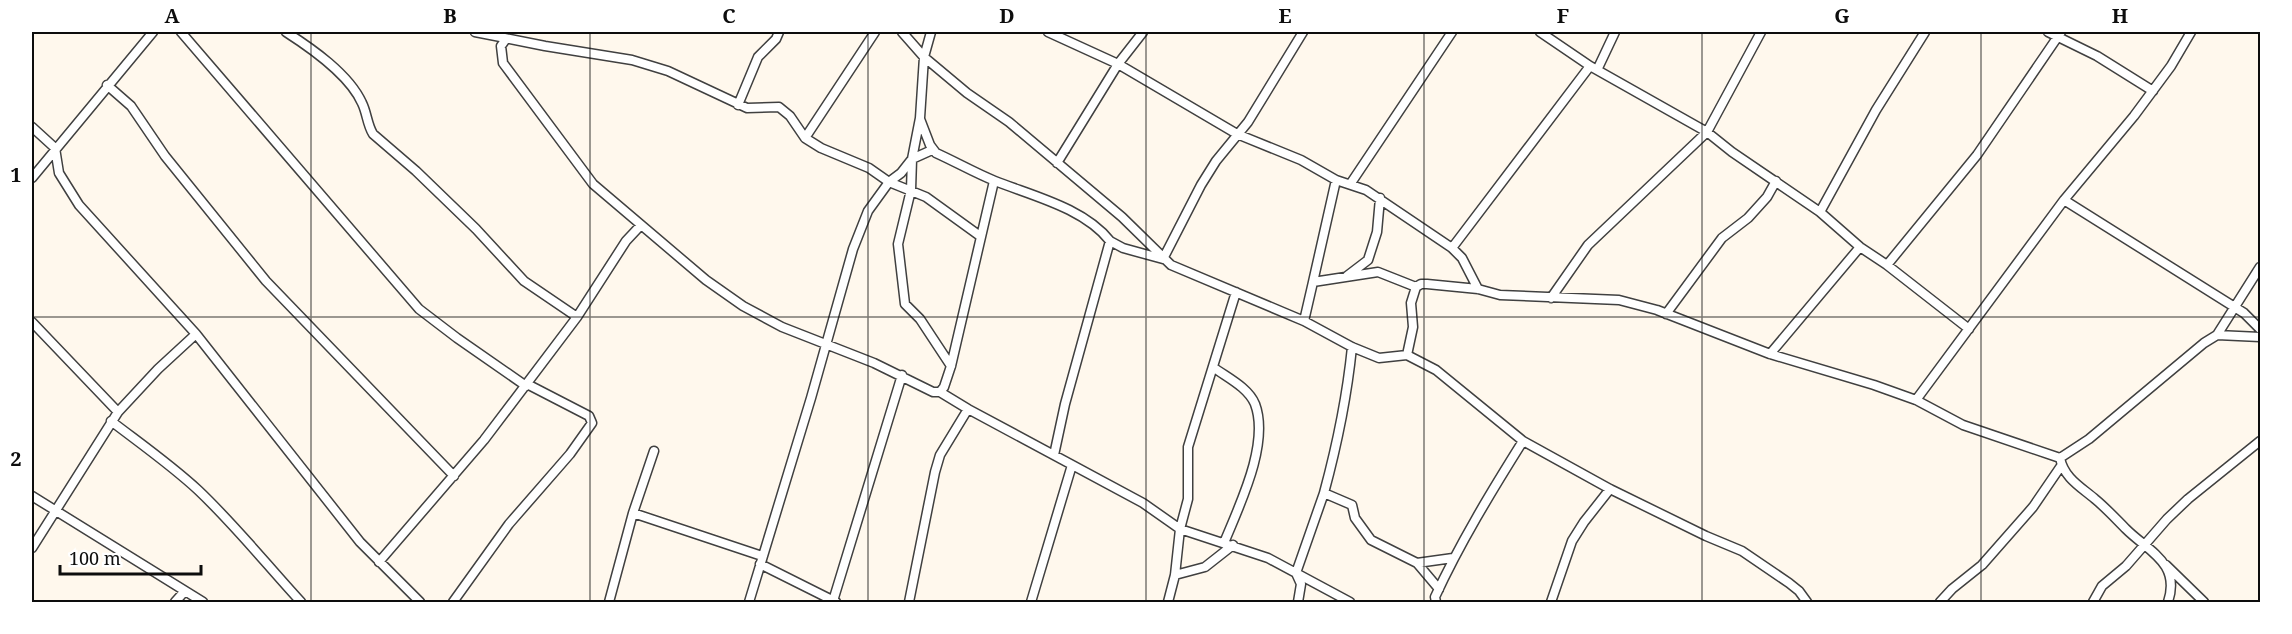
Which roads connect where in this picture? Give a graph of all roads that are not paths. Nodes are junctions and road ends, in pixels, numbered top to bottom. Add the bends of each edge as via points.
1 (153, 32) edge
2 (181, 32) edge
3 (286, 32) edge
4 (475, 32) edge
5 (779, 32) edge
6 (875, 32) edge
7 (902, 32) edge
8 (931, 32) edge
9 (1048, 32) edge
10 (1143, 32) edge
11 (1303, 32) edge
12 (1452, 32) edge
13 (1540, 32) edge
14 (1615, 32) edge
15 (1761, 32) edge
16 (1925, 32) edge
17 (2048, 32) edge
18 (2191, 32) edge
19 (2059, 34) edge
20 (506, 39) junction
21 (924, 57) junction
22 (1118, 64) junction
23 (1594, 67) junction
24 (107, 85) junction
25 (2153, 91) junction
26 (738, 105) junction
27 (920, 118) junction
28 (32, 127) edge
29 (1707, 132) junction
30 (1237, 134) junction
31 (805, 138) junction
32 (55, 148) junction
33 (932, 150) junction
34 (912, 159) junction
35 (1057, 163) junction
36 (32, 178) edge
37 (1336, 180) junction
38 (994, 181) junction
39 (888, 182) junction
40 (1776, 182) junction
41 (1351, 183) junction
42 (911, 190) junction
43 (1380, 198) junction
44 (2064, 201) junction
45 (1820, 212) junction
46 (641, 225) junction
47 (980, 236) junction
48 (1110, 241) junction
49 (1860, 247) junction
50 (1452, 248) junction
51 (1163, 259) junction
52 (1368, 260) junction
53 (1887, 265) junction
54 (2260, 267) edge
55 (1378, 272) junction
56 (1346, 277) junction
57 (1313, 282) junction
58 (1416, 287) junction
59 (1478, 289) junction
60 (1236, 292) junction
61 (1551, 298) junction
62 (2234, 307) junction
63 (1666, 314) junction
64 (577, 317) junction
65 (1304, 321) junction
66 (32, 322) edge
67 (2260, 328) edge
68 (1969, 329) junction
69 (196, 334) junction
70 (2217, 335) junction
71 (2260, 337) edge
72 (826, 346) junction
73 (1352, 347) junction
74 (1770, 354) junction
75 (1407, 355) junction
76 (951, 366) junction
77 (1212, 367) junction
78 (902, 375) junction
79 (526, 385) junction
80 (940, 392) junction
81 (1916, 400) junction
82 (968, 410) junction
83 (118, 411) junction
84 (111, 422) junction
85 (1523, 441) junction
86 (2260, 441) edge
87 (654, 451) dead end
88 (1054, 455) junction
89 (2061, 462) junction
90 (1072, 465) junction
91 (454, 476) junction
92 (1610, 489) junction
93 (1324, 493) junction
94 (32, 496) edge
95 (55, 512) junction
96 (633, 513) junction
97 (1180, 529) junction
98 (1224, 543) junction
99 (2145, 544) junction
100 (1233, 545) junction
101 (32, 548) edge
102 (1453, 558) junction
103 (761, 560) junction
104 (379, 562) junction
105 (1417, 563) junction
106 (2166, 565) junction
107 (1296, 573) junction
108 (1175, 575) junction
109 (184, 592) junction
110 (1435, 598) edge
111 (1808, 601) edge
112 (835, 602) edge
113 (175, 603) edge
114 (203, 603) edge
115 (301, 603) edge
116 (420, 603) edge
117 (453, 603) edge
118 (609, 603) edge
119 (749, 603) edge
120 (909, 603) edge
121 (1031, 603) edge
122 (1168, 603) edge
123 (1298, 603) edge
124 (1350, 603) edge
125 (1551, 603) edge
126 (1940, 603) edge
127 (2093, 603) edge
128 (2168, 603) edge
129 (2204, 603) edge

1 - 24 street
2 - 79 street via 419,309
3 - 64 street via 325,58 344,79 362,102 373,134 476,229 524,281
4 - 20 street
5 - 26 street via 758,57
6 - 31 street
7 - 21 street
8 - 21 street
9 - 22 street
10 - 22 street
11 - 30 street
12 - 41 street
13 - 23 street
14 - 23 street
15 - 29 street
16 - 45 street via 1876,110
17 - 19 street
18 - 25 street
19 - 25 street
19 - 53 street via 1977,155
20 - 26 street via 632,60 668,71
20 - 46 street via 500,54 508,71 593,184
21 - 27 street
21 - 35 street
22 - 30 street
22 - 35 street
23 - 29 street
23 - 50 street
24 - 32 street
24 - 91 street via 131,106 165,156 266,281
25 - 44 street
26 - 31 street via 779,107
27 - 33 street
27 - 34 street
28 - 32 street
29 - 40 street
29 - 61 street via 1588,245
30 - 37 street via 1301,160
30 - 51 street via 1201,186
31 - 39 street via 869,168
32 - 36 street
32 - 69 street via 59,174 79,205
33 - 34 street
33 - 38 street
34 - 39 street via 902,173
34 - 42 street
35 - 51 street via 1122,216
37 - 41 street
37 - 57 street
38 - 47 street
38 - 48 street via 1058,204 1096,227
39 - 42 street
39 - 72 street via 868,211 853,249
40 - 45 street
40 - 63 street via 1748,218 1722,238
41 - 43 street
42 - 47 street via 935,202
42 - 76 street via 898,244 905,304 920,319
43 - 50 street
43 - 52 street via 1377,232
44 - 62 street
44 - 68 street
45 - 49 street
46 - 64 street via 610,262
46 - 72 street via 743,306
47 - 76 street
48 - 51 street
48 - 88 street
49 - 53 street
49 - 74 street
50 - 59 street via 1462,258
51 - 60 street via 1186,273
52 - 55 street
52 - 56 street
53 - 68 street
54 - 62 street
55 - 56 street
55 - 58 street
56 - 57 street
57 - 65 street
58 - 59 street via 1427,284
58 - 75 street
59 - 61 street via 1500,295
60 - 65 street
60 - 77 street
61 - 63 street via 1619,300
62 - 67 street
62 - 70 street
63 - 74 street
64 - 79 street
65 - 73 street
66 - 83 street
68 - 81 street
69 - 83 street
69 - 104 street
70 - 71 street
70 - 89 street
72 - 78 street
72 - 103 street
73 - 75 street via 1379,358
73 - 93 street via 1336,449
74 - 81 street
75 - 85 street via 1436,370
76 - 80 street
77 - 97 street via 1188,447 1188,499
77 - 98 street via 1245,390 1254,402 1258,419 1248,481
78 - 80 street
78 - 112 street
79 - 91 street
79 - 117 street via 589,416 592,423 509,524
80 - 82 street
81 - 89 street via 1963,424
82 - 88 street
82 - 120 street via 937,463
83 - 84 street
84 - 95 street
84 - 115 street via 198,490
85 - 92 street
85 - 102 street
86 - 99 street via 2188,499
87 - 96 street
88 - 90 street
89 - 99 street via 2073,481
89 - 126 street via 2033,507 1982,565
90 - 97 street via 1143,503
90 - 121 street
91 - 104 street
92 - 111 street via 1742,551 1775,572
92 - 125 street via 1572,541
93 - 105 street via 1352,505 1354,518 1371,540
93 - 107 street
94 - 95 street
95 - 101 street
95 - 109 street
96 - 103 street
96 - 118 street
97 - 98 street
97 - 108 street
98 - 100 street
99 - 106 street
99 - 127 street via 2102,586
100 - 107 street
100 - 108 street via 1204,567
102 - 105 street
102 - 110 street
103 - 112 street
103 - 119 street
104 - 116 street
105 - 110 street
106 - 128 street via 2172,588
106 - 129 street
107 - 123 street via 1301,584
107 - 124 street
108 - 122 street
109 - 113 street
109 - 114 street

